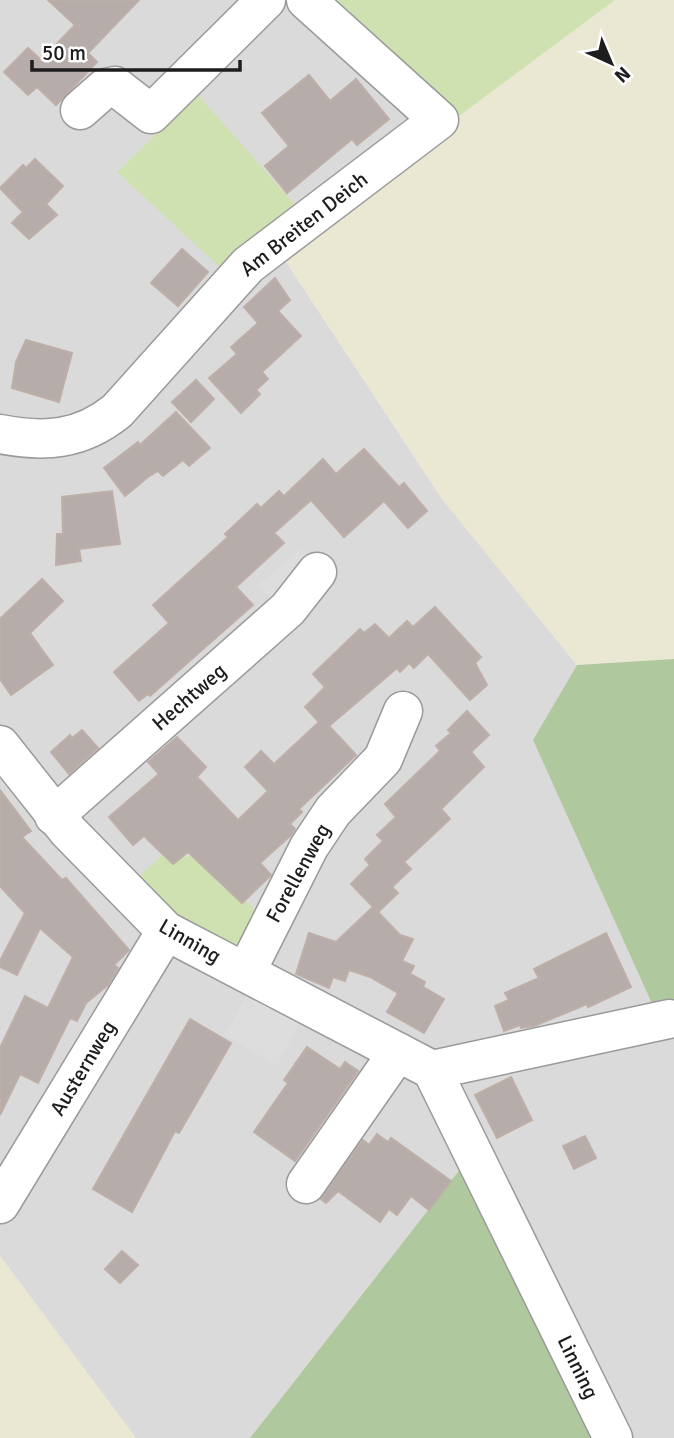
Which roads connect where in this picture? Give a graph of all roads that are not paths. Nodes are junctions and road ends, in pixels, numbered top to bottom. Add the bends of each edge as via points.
1 (266, 0) edge
2 (306, 0) edge
3 (80, 110) dead end
4 (0, 434) edge
5 (317, 572) dead end
6 (403, 711) dead end
7 (0, 745) edge
8 (54, 816) junction
9 (166, 931) junction
10 (246, 972) junction
11 (669, 1019) dead end
12 (398, 1052) junction
13 (432, 1070) junction
14 (306, 1184) dead end
15 (0, 1204) edge
16 (613, 1438) edge

1 - 3 street via 151,114 115,86 105,88
2 - 4 street, Am Breiten Deich via 439,120 248,265 101,424 59,439
5 - 8 street, Hechtweg via 288,609
6 - 10 street, Forellenweg via 383,759 333,811 309,847
7 - 8 street, Linning
8 - 9 street, Linning
9 - 10 street, Linning
9 - 15 street, Austernweg
10 - 12 street, Linning via 281,998
11 - 13 street
12 - 13 street, Linning
12 - 14 street
13 - 16 street, Linning

